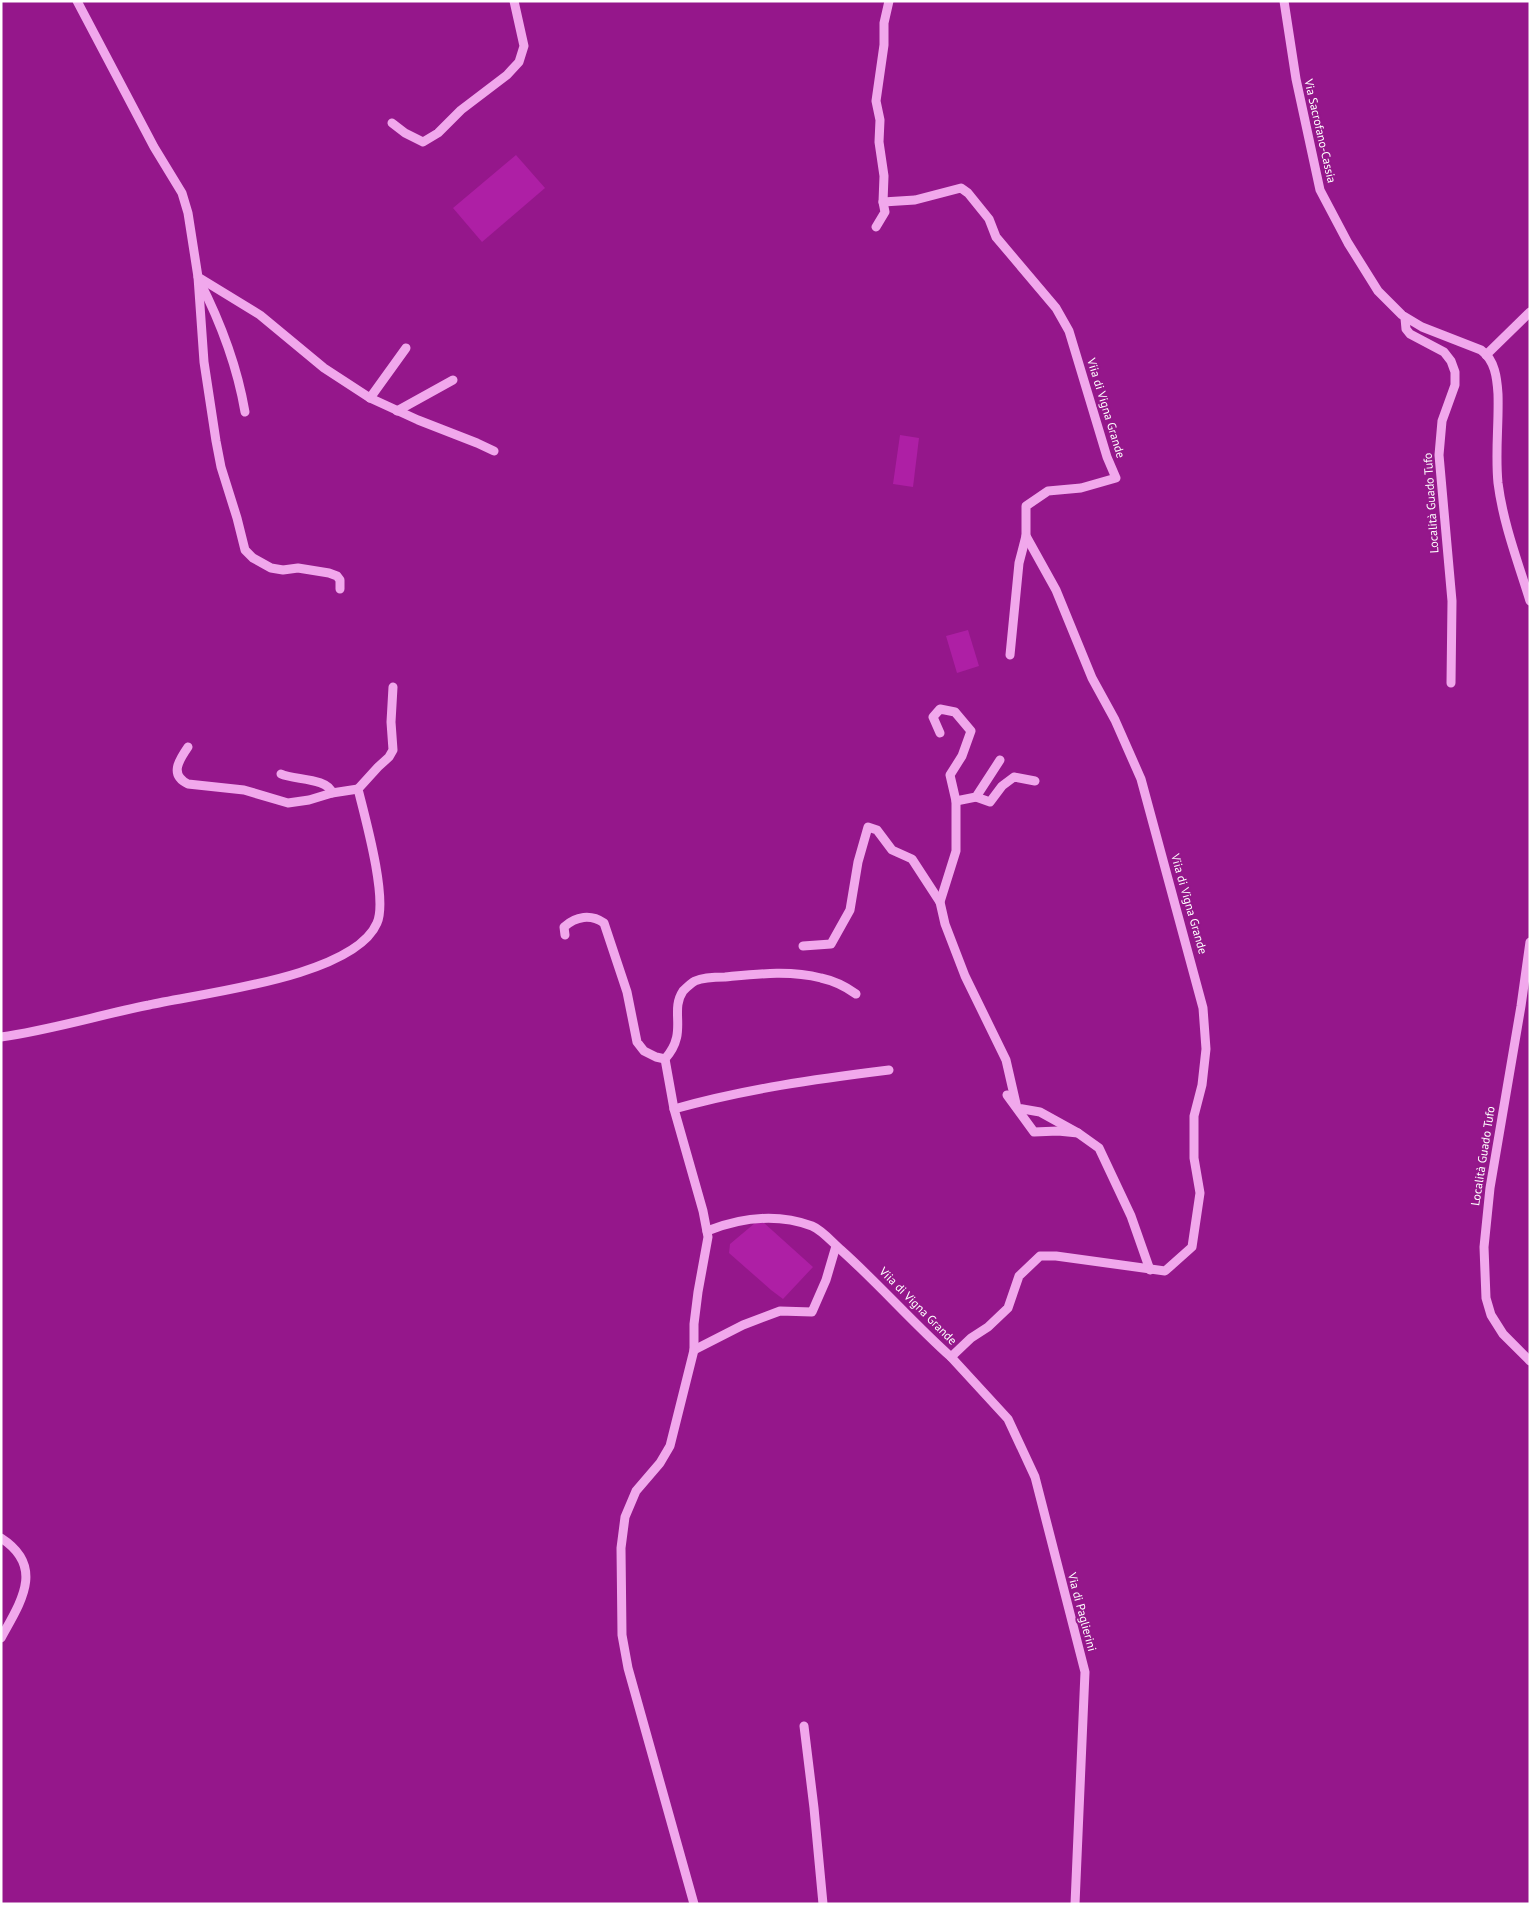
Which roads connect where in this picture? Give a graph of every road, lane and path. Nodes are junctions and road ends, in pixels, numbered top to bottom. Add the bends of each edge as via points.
1 (77, 1) edge
2 (514, 1) edge
3 (889, 1) edge
4 (1284, 1) edge
5 (1290, 1) edge
6 (1286, 15) junction
7 (392, 123) dead end
8 (883, 202) junction
9 (876, 227) dead end
10 (198, 277) junction
11 (1530, 312) edge
12 (1405, 318) junction
13 (406, 348) dead end
14 (1486, 355) junction
15 (453, 380) dead end
16 (370, 398) junction
17 (398, 411) junction
18 (245, 412) dead end
19 (494, 451) dead end
20 (1026, 536) junction
21 (340, 589) dead end
22 (1530, 601) edge
23 (1010, 655) dead end
24 (1452, 683) dead end
25 (392, 687) dead end
26 (940, 733) dead end
27 (188, 746) dead end
28 (1000, 760) dead end
29 (281, 774) dead end
30 (1035, 781) dead end
31 (358, 790) junction
32 (332, 793) junction
33 (976, 797) junction
34 (956, 801) junction
35 (940, 902) junction
36 (565, 935) dead end
37 (1530, 942) edge
38 (803, 946) dead end
39 (856, 994) dead end
40 (1, 1037) edge
41 (665, 1059) junction
42 (889, 1070) dead end
43 (1007, 1094) dead end
44 (1018, 1108) junction
45 (674, 1109) junction
46 (1078, 1133) junction
47 (707, 1231) junction
48 (836, 1246) junction
49 (1150, 1270) junction
50 (694, 1350) junction
51 (951, 1357) junction
52 (1530, 1361) edge
53 (1, 1538) edge
54 (1, 1638) edge
55 (804, 1726) dead end
56 (694, 1904) edge
57 (823, 1904) edge
58 (1075, 1904) edge

1 - 10 street via 182,193
2 - 7 street via 524,46 519,62 507,75 424,142
3 - 8 street via 876,101 884,176
4 - 6 street, Via Sacrofano-Cassia
5 - 6 street
6 - 12 street, Via Sacrofano-Cassia via 1320,190 1367,276
8 - 9 street via 885,212
8 - 20 street, Viia di Vigna Grande via 915,200 961,188 988,219 996,237 1056,308 1069,331 1116,478 1081,488 1048,490 1026,506
10 - 16 street via 260,315 324,368
10 - 18 street via 229,346
10 - 21 street via 202,344 216,441 245,550 252,558 274,569 302,568 332,573 340,580
11 - 14 street
12 - 14 street, Via Sacrofano-Cassia via 1427,330 1473,346
12 - 24 street, Località Guado Tufo via 1410,334 1444,352 1452,360 1455,372 1455,385 1442,421 1439,455 1452,601
13 - 16 street
14 - 22 street via 1493,365 1497,384 1497,470 1501,502
15 - 17 street
16 - 17 street
17 - 19 street
20 - 23 street
20 - 49 street, Viia di Vigna Grande via 1056,590 1092,678 1141,779 1203,1008 1206,1049 1194,1116 1194,1158 1200,1193 1192,1247 1165,1272
25 - 31 street via 393,750
26 - 34 street via 933,717 940,709 955,712 971,731 962,756 950,774
27 - 32 street via 177,772 188,784 244,790 288,803
28 - 33 street
29 - 32 street via 325,784
30 - 33 street via 1014,777 990,802
31 - 32 street
31 - 40 street via 381,907 373,930 356,948 330,962 265,982
33 - 34 street
34 - 35 street via 956,851
35 - 38 street via 912,860 892,850 877,830 868,827 850,910 832,944
35 - 44 street via 965,976 1006,1060
36 - 41 street via 564,927 577,919 589,916 604,924 625,984 638,1042 644,1051
37 - 52 street, Località Guado Tufo via 1490,1188 1484,1247 1486,1298 1491,1315 1503,1334
39 - 41 street via 841,984 821,978 780,973 695,981 684,990 678,1001 677,1040
41 - 45 street
42 - 45 street via 761,1088
43 - 44 street
44 - 46 street via 1040,1112
44 - 46 street via 1034,1132
45 - 47 street
46 - 49 street via 1098,1148 1131,1216
47 - 48 street, Viia di Vigna Grande via 752,1218 793,1220 814,1227
47 - 50 street via 695,1316
48 - 50 street via 812,1312 780,1311 743,1324
48 - 51 street, Viia di Vigna Grande
49 - 51 street, Viia di Vigna Grande via 1040,1256 1019,1276 1008,1308
50 - 56 street via 670,1446 636,1491 624,1517 621,1548 622,1634 628,1668
51 - 58 street, Via di Paglierini via 1008,1419 1035,1477 1085,1672
53 - 54 street via 20,1555 26,1577 23,1596
55 - 57 street

